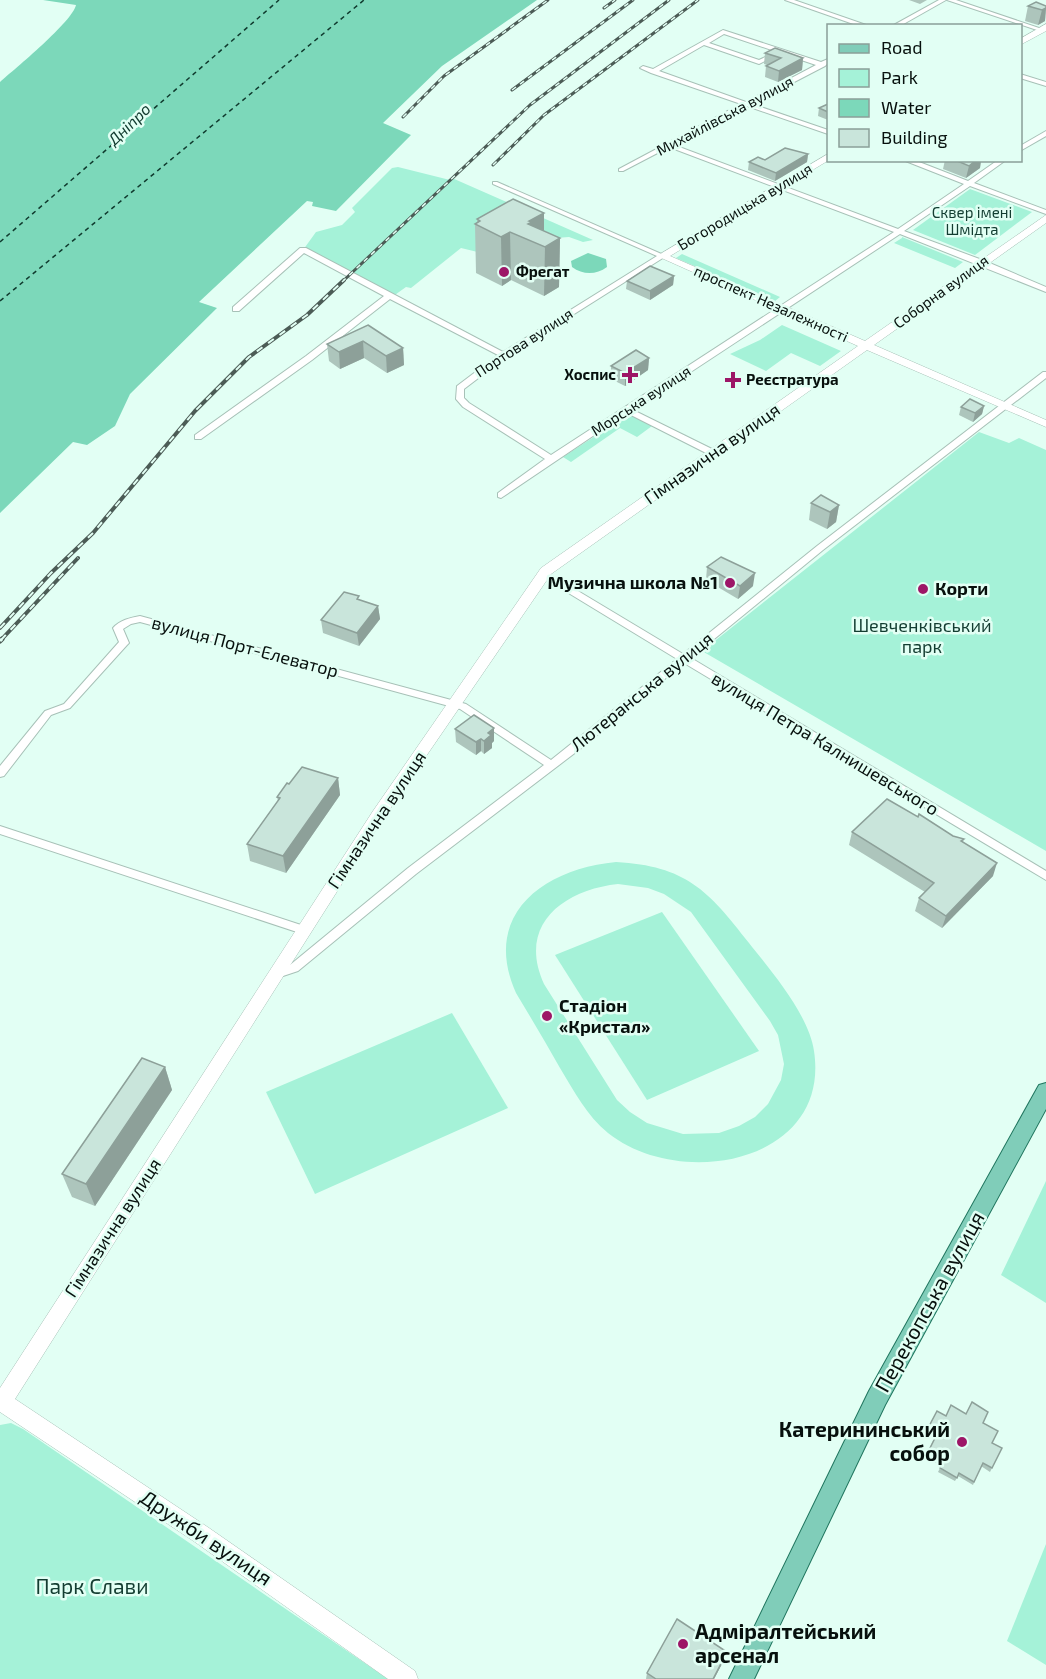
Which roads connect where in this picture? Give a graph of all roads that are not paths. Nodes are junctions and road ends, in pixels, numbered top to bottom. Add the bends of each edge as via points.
1 (788, 0) edge
2 (943, 0) edge
3 (950, 0) edge
4 (860, 24) edge
5 (899, 24) edge
6 (1044, 28) edge
7 (1022, 42) edge
8 (704, 43) junction
9 (781, 51) junction
10 (825, 66) edge
11 (643, 68) dead end
12 (653, 72) junction
13 (1022, 77) edge
14 (1046, 84) edge
15 (749, 104) junction
16 (827, 132) edge
17 (1046, 133) edge
18 (1022, 139) edge
19 (1032, 142) junction
20 (669, 145) junction
21 (1022, 148) edge
22 (827, 158) edge
23 (911, 162) edge
24 (1000, 162) edge
25 (621, 170) dead end
26 (495, 183) dead end
27 (968, 183) junction
28 (780, 186) junction
29 (1046, 212) edge
30 (1046, 218) edge
31 (900, 231) junction
32 (662, 256) junction
33 (982, 263) junction
34 (1046, 290) edge
35 (389, 296) junction
36 (236, 309) dead end
37 (782, 309) junction
38 (866, 345) junction
39 (503, 355) junction
40 (1046, 374) edge
41 (1005, 407) junction
42 (627, 410) junction
43 (1046, 424) edge
44 (198, 437) dead end
45 (713, 453) junction
46 (551, 459) junction
47 (501, 495) dead end
48 (542, 576) junction
49 (682, 658) junction
50 (455, 703) junction
51 (551, 765) junction
52 (0, 773) edge
53 (0, 830) edge
54 (1046, 876) edge
55 (303, 930) junction
56 (277, 973) junction
57 (1046, 1091) edge
58 (2, 1402) joint
59 (407, 1679) edge
60 (741, 1679) edge

1 - 4 street
2 - 5 street
3 - 6 street
6 - 7 street
8 - 9 street via 759,62
8 - 9 street via 723,32
8 - 12 street
9 - 10 street
10 - 15 street, Михайлівська вулиця
11 - 12 street
12 - 15 street
13 - 14 street
15 - 16 street
15 - 20 street, Михайлівська вулиця
17 - 19 street
18 - 19 street
19 - 21 street
20 - 25 street, Михайлівська вулиця
20 - 28 street
22 - 28 street, Богородицька вулиця
23 - 27 street
24 - 27 street, Морська вулиця
26 - 32 street, проспект Незалежності
27 - 29 street
27 - 31 street, Морська вулиця
28 - 31 street
28 - 32 street, Богородицька вулиця
30 - 33 street, Соборна вулиця
31 - 33 street
31 - 37 street, Морська вулиця
32 - 37 street, проспект Незалежності
32 - 39 street, Портова вулиця
33 - 34 street
33 - 38 street, Соборна вулиця
35 - 36 street via 303,250
35 - 39 street
35 - 44 street
37 - 38 street, проспект Незалежності
37 - 42 street, Морська вулиця
38 - 41 street, проспект Незалежності
38 - 45 street, Гімназична вулиця
39 - 46 street, Портова вулиця via 460,388 460,399
40 - 41 street, Лютеранська вулиця
41 - 43 street, проспект Незалежності
41 - 49 street, Лютеранська вулиця
42 - 45 street
42 - 46 street, Морська вулиця
45 - 48 street, Гімназична вулиця
46 - 47 street, Морська вулиця
48 - 49 street, вулиця Петра Калнишевського
48 - 50 street, Гімназична вулиця
49 - 51 street, Лютеранська вулиця
49 - 54 street, вулиця Петра Калнишевського
50 - 51 street, вулиця Порт-Елеватор
50 - 52 street, вулиця Порт-Елеватор via 133,620 118,628 124,643 67,706 48,713
50 - 55 street, Гімназична вулиця
51 - 56 street, Лютеранська вулиця via 294,968
53 - 55 street
55 - 56 street, Гімназична вулиця
56 - 58 street, Гімназична вулиця
57 - 60 main road, Перекопська вулиця via 877,1398
58 - 59 street, Дружби вулиця via 202,1535

